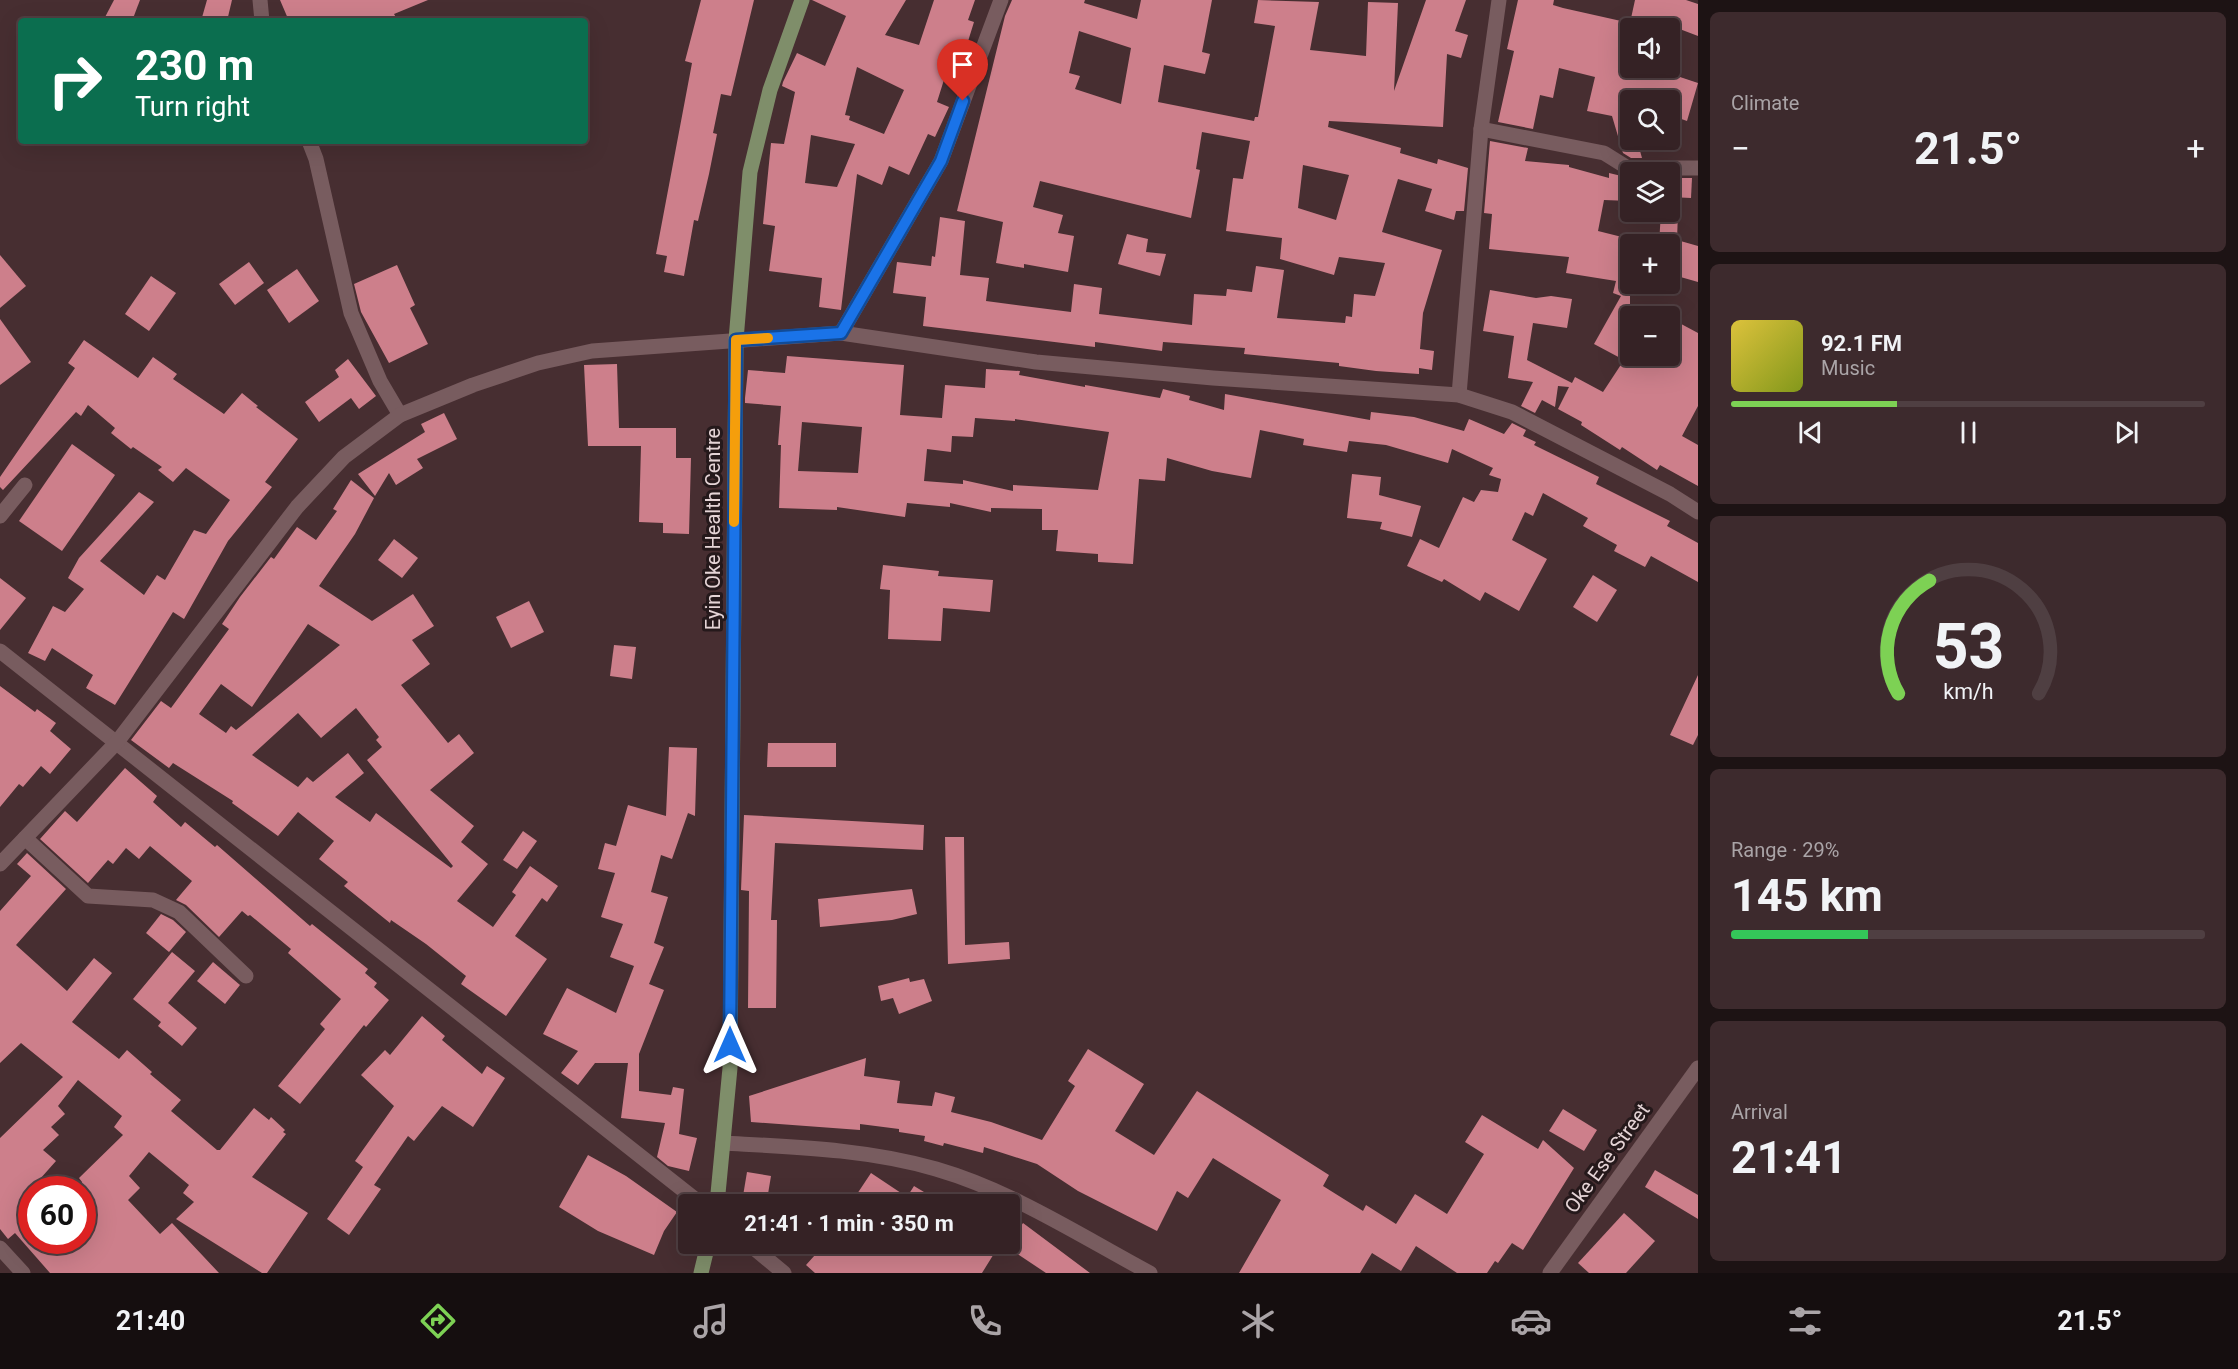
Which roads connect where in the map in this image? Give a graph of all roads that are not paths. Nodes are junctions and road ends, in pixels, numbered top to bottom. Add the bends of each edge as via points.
1 (260, 0) edge
2 (802, 0) edge
3 (1000, 0) edge
4 (1499, 0) edge
5 (262, 18) edge
6 (1481, 129) junction
7 (310, 144) edge
8 (1698, 168) edge
9 (841, 333) junction
10 (736, 340) junction
11 (1459, 395) junction
12 (400, 415) junction
13 (25, 485) dead end
14 (1698, 512) edge
15 (0, 516) edge
16 (0, 651) edge
17 (117, 742) junction
18 (25, 838) junction
19 (0, 864) edge
20 (246, 976) dead end
21 (1698, 1068) edge
22 (723, 1136) junction
23 (688, 1194) edge
24 (718, 1194) edge
25 (0, 1248) edge
26 (706, 1254) edge
27 (761, 1254) edge
28 (23, 1273) edge
29 (701, 1273) edge
30 (784, 1273) edge
31 (1150, 1273) edge
32 (1550, 1273) edge

1 - 5 street
2 - 10 main road, Eyin Oke Health Centre via 770,90 750,172
3 - 9 street via 941,161
4 - 6 street
6 - 8 street via 1604,153 1628,168
6 - 11 street
7 - 12 street via 351,313 380,381
9 - 10 street
9 - 11 street via 1048,363
10 - 12 street via 592,351 538,363
10 - 22 main road, Eyin Oke Health Centre via 730,1068
11 - 14 street via 1512,412
12 - 17 street via 344,457 297,507
13 - 15 street
16 - 17 street
17 - 18 street
17 - 23 street
18 - 19 street
18 - 20 street via 88,896 153,900 179,912
21 - 32 street, Oke Ese Street
22 - 24 main road, Eyin Oke Health Centre
22 - 31 street via 834,1149 936,1169 1017,1201
25 - 28 street
26 - 29 main road
27 - 30 street

